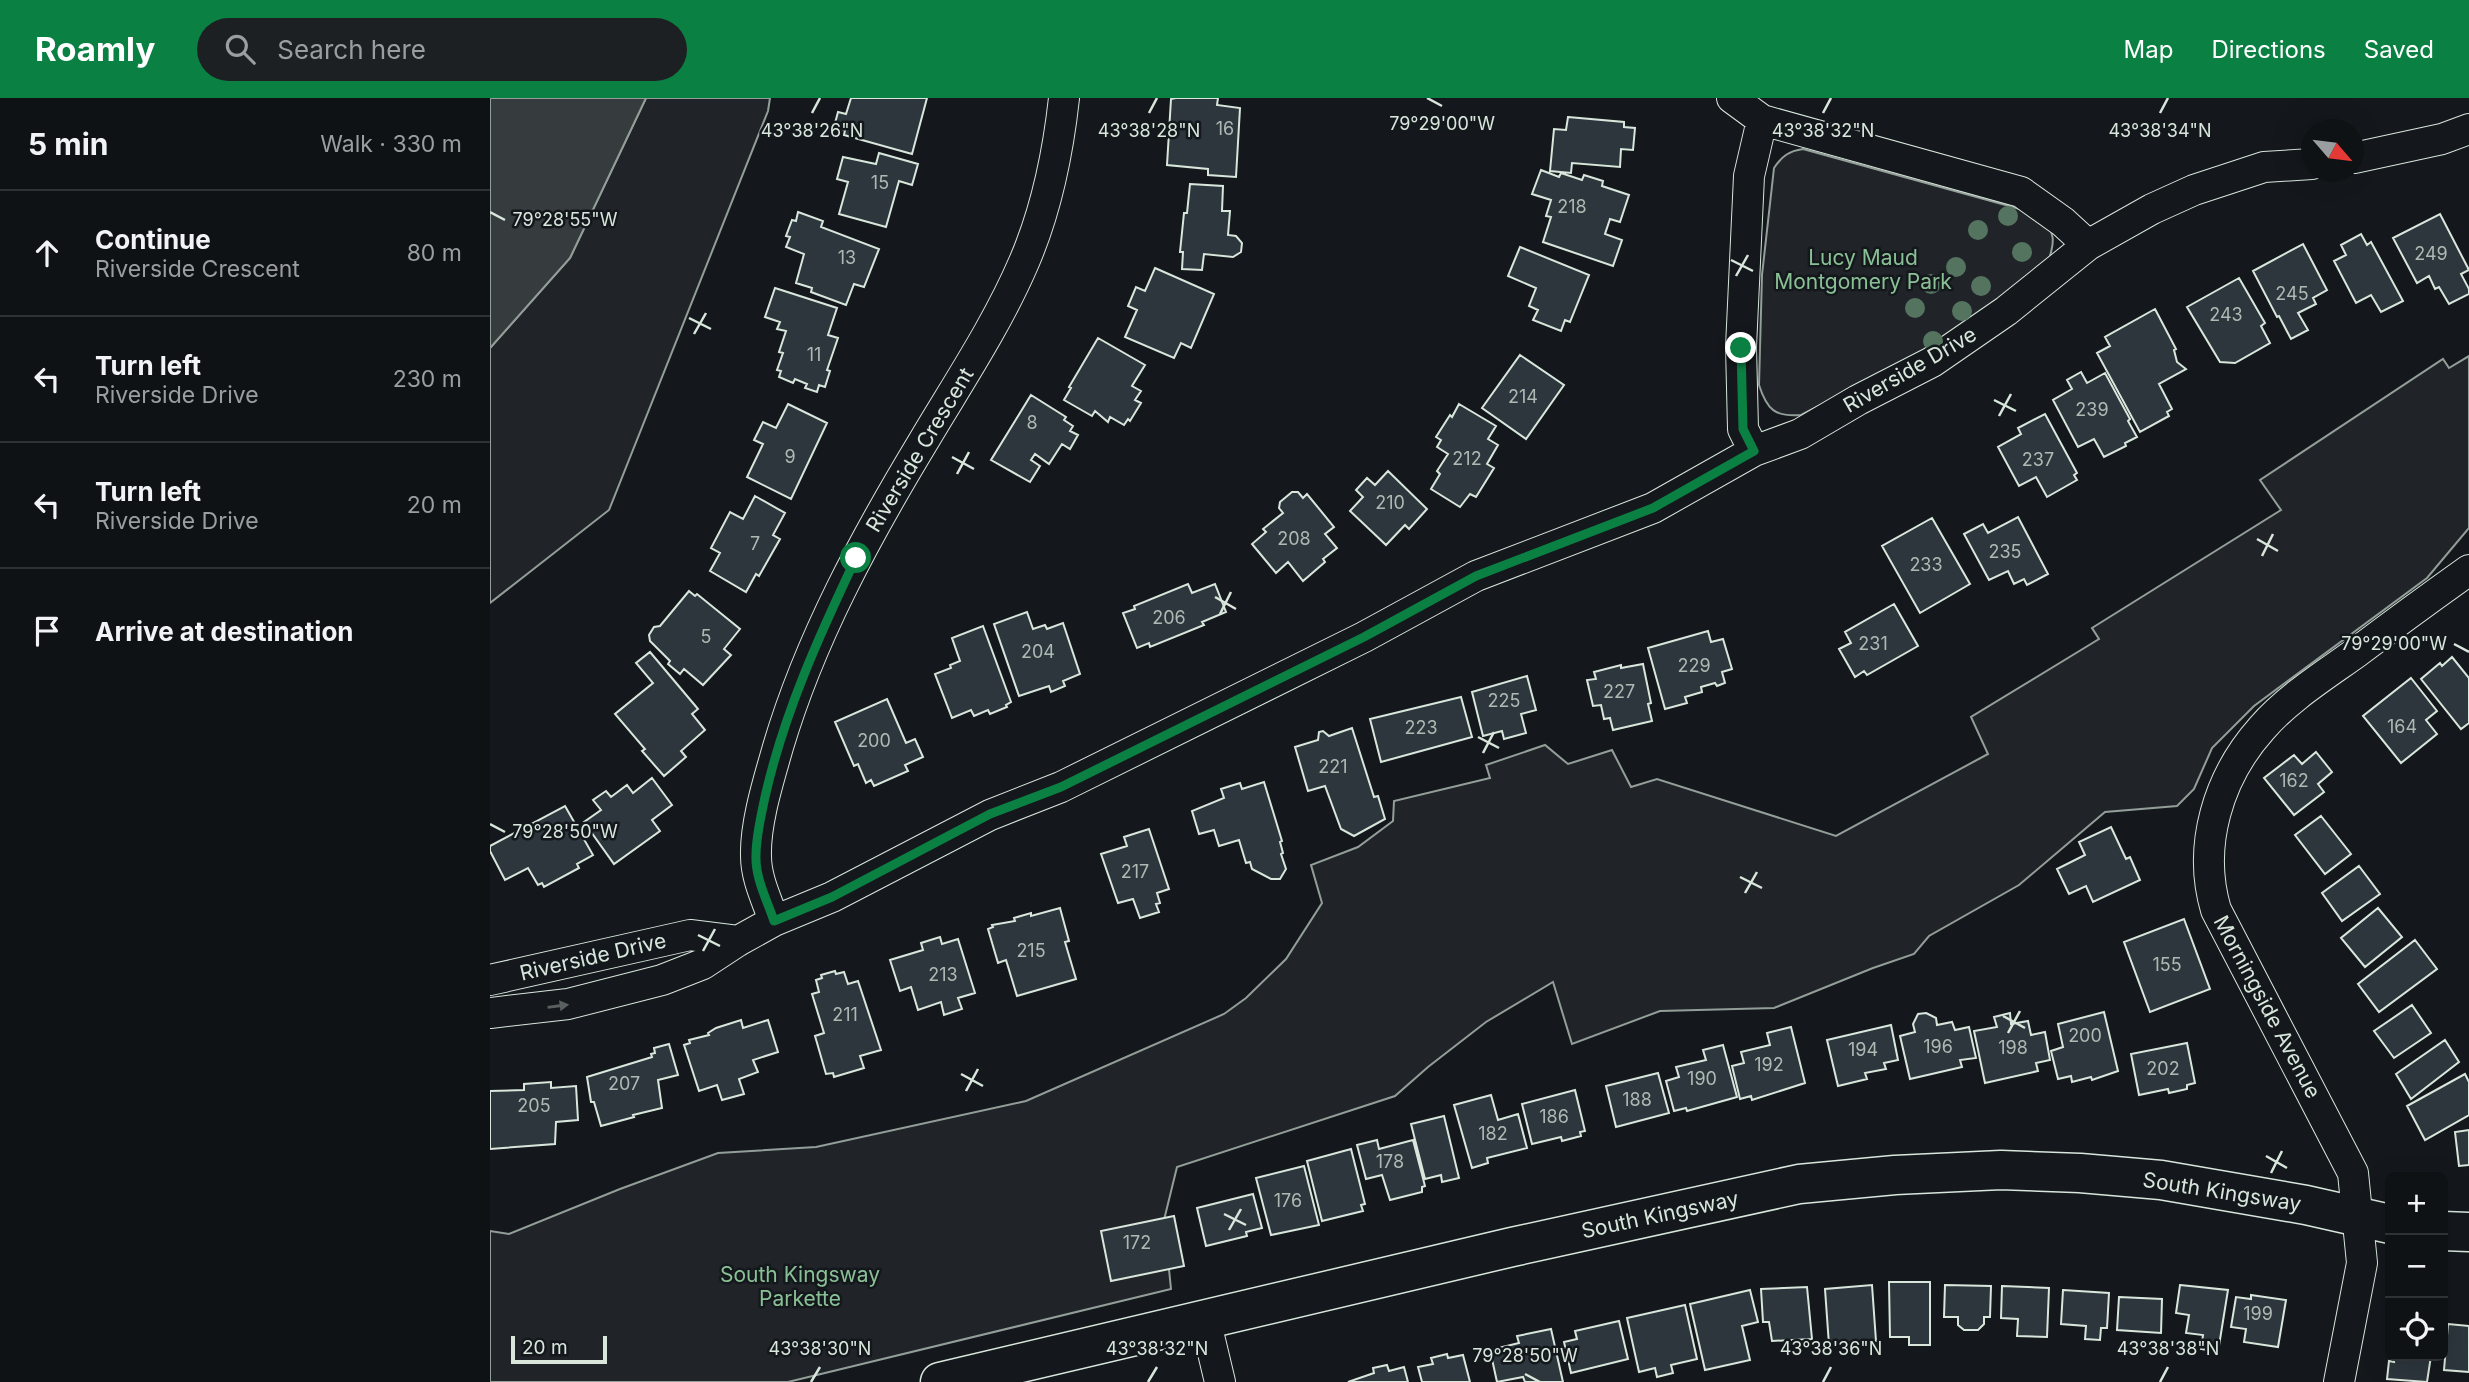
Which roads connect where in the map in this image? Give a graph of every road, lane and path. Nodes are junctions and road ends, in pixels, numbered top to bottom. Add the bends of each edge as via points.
1 (1064, 98) edge
2 (1732, 98) edge
3 (1762, 120) junction
4 (2469, 129) edge
5 (2364, 156) edge
6 (2301, 165) edge
7 (2088, 245) junction
8 (1754, 451) junction
9 (2469, 570) edge
10 (774, 921) junction
11 (737, 941) junction
12 (490, 980) edge
13 (490, 1013) edge
14 (2374, 1221) edge
15 (2448, 1231) edge
16 (2469, 1232) edge
17 (1205, 1319) junction
18 (940, 1382) edge
19 (1220, 1382) edge
20 (2339, 1382) edge

1 - 10 street, Riverside Crescent via 1041,217 1024,263 981,346 856,558 810,655 785,724 755,855
2 - 3 street
3 - 7 street via 2021,191
3 - 8 street via 1749,176 1741,348 1743,429
4 - 5 street
6 - 7 street, Riverside Drive via 2264,167 2228,177 2152,209
7 - 8 street, Riverside Drive via 2007,311 1932,362 1801,434
8 - 10 street, Riverside Drive via 1653,508 1476,576 1364,637 1073,781 990,814 832,897
9 - 14 street, Morningside Avenue via 2312,685 2262,728 2239,758 2220,796 2210,834 2209,878 2216,910
10 - 11 street, Riverside Drive
11 - 12 street, Riverside Drive via 690,934
13 -> 11 street, Riverside Drive via 568,1004 662,980 703,964
14 - 17 street, South Kingsway via 2161,1180 2001,1170 1895,1175 1799,1184
14 - 20 street, Morningside Avenue
15 - 16 street
17 - 18 street, South Kingsway
17 - 19 street

